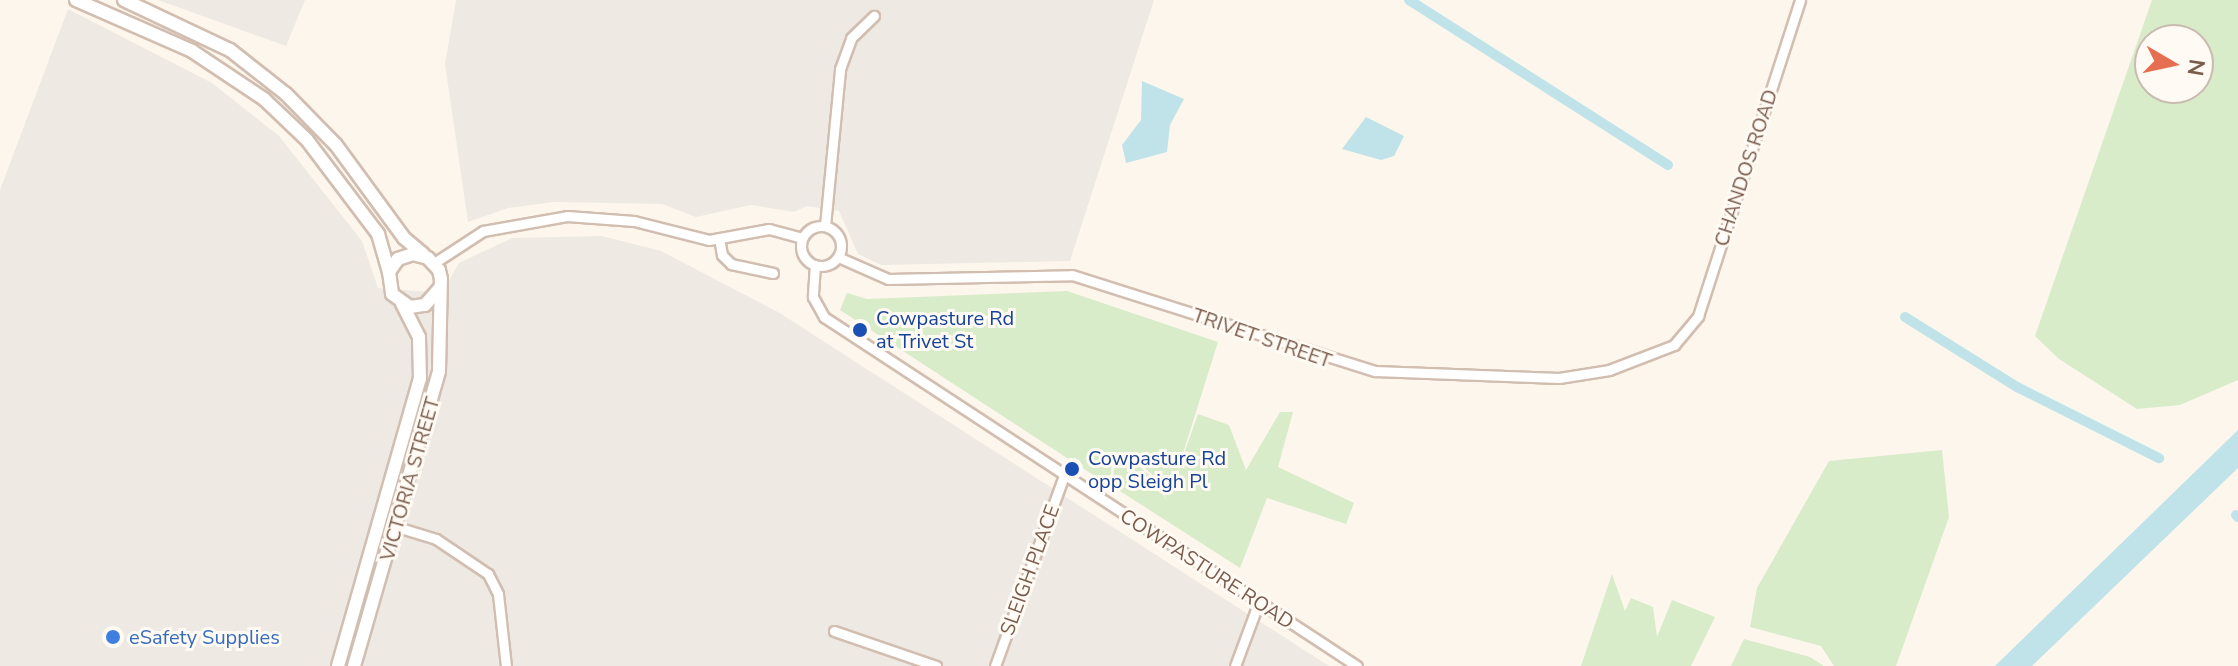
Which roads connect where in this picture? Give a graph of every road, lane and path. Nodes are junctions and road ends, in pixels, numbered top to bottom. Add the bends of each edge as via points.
1 (76, 0) edge
2 (124, 0) edge
3 (1800, 0) edge
4 (874, 16) dead end
5 (825, 226) junction
6 (719, 238) junction
7 (802, 238) junction
8 (838, 257) junction
9 (431, 260) junction
10 (815, 265) junction
11 (389, 272) junction
12 (773, 273) dead end
13 (440, 288) junction
14 (402, 304) junction
15 (1686, 333) joint
16 (1064, 475) junction
17 (397, 527) junction
18 (1258, 604) junction
19 (834, 631) dead end
20 (338, 666) edge
21 (354, 666) edge
22 (506, 666) edge
23 (936, 666) edge
24 (995, 666) edge
25 (1235, 666) edge
26 (1357, 666) edge

1 - 11 main road via 192,51 264,99 307,140 378,234
2 - 9 main road via 230,50 277,87 336,145 404,238
3 - 15 street, CHANDOS ROAD via 1700,309
4 - 5 street via 851,38 840,69
5 - 7 street via 812,228
5 - 8 street via 840,239
6 - 7 street via 769,229
6 - 9 street via 686,237 608,217 552,217 483,231
6 - 12 street via 722,255 731,264
7 - 10 street via 802,251
8 - 10 street
8 - 15 street, TRIVET STREET via 888,279 1072,275 1338,363 1392,373 1580,377 1655,354
9 - 11 main road via 405,255
9 - 13 main road
10 - 16 street, COWPASTURE ROAD via 813,297 824,317
11 - 14 main road via 389,287
13 - 14 main road via 425,305
13 - 17 main road, VICTORIA STREET via 437,388
14 - 20 main road, VICTORIA STREET via 419,337 420,379
16 - 18 street, COWPASTURE ROAD
16 - 24 street, SLEIGH PLACE
17 - 21 main road, VICTORIA STREET
17 - 22 street via 436,539 488,574 498,594
18 - 25 street
18 - 26 street, COWPASTURE ROAD
19 - 23 street

